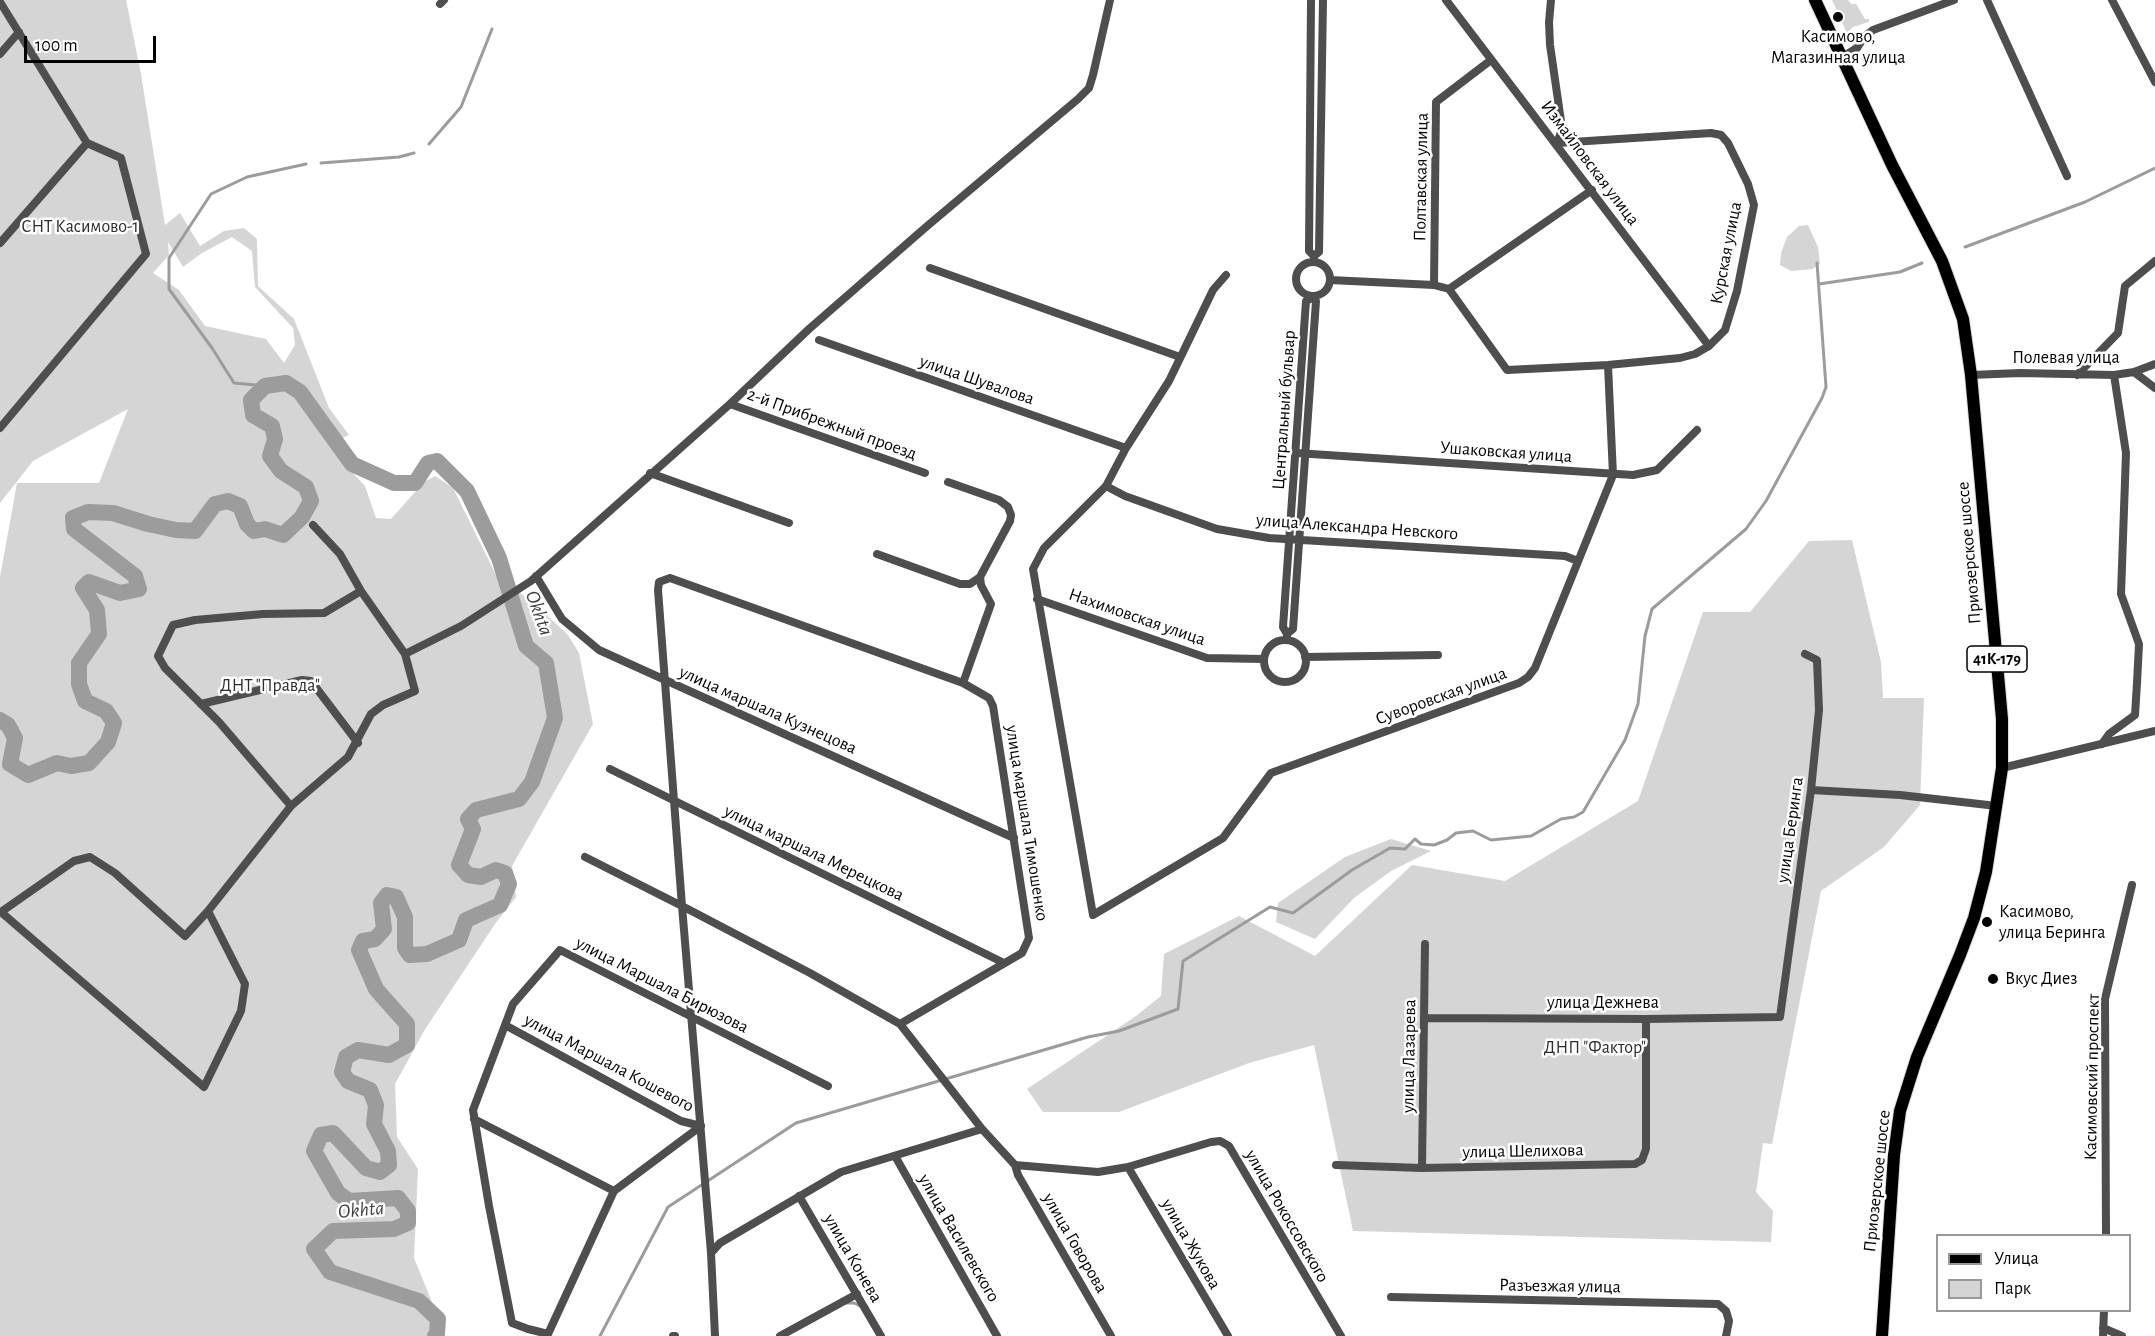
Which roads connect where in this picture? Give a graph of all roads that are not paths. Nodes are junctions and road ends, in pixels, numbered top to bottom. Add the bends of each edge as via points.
1 (1110, 0) edge
2 (1311, 0) edge
3 (1323, 0) edge
4 (1551, 0) edge
5 (1815, 0) edge
6 (1954, 0) edge
7 (1987, 0) edge
8 (2112, 0) edge
9 (0, 2) edge
10 (1451, 2) edge
11 (19, 32) junction
12 (0, 54) edge
13 (1841, 58) junction
14 (1491, 60) junction
15 (2155, 82) edge
16 (87, 144) junction
17 (1557, 144) junction
18 (2067, 176) dead end
19 (1592, 190) junction
20 (0, 243) edge
21 (1314, 259) junction
22 (2155, 261) edge
23 (930, 268) dead end
24 (1226, 274) dead end
25 (1330, 280) junction
26 (1434, 285) junction
27 (1449, 289) junction
28 (1312, 297) junction
29 (819, 340) dead end
30 (1709, 346) junction
31 (1180, 357) junction
32 (2155, 364) edge
33 (1608, 365) junction
34 (2134, 372) junction
35 (1971, 375) junction
36 (2077, 375) junction
37 (2114, 375) junction
38 (2155, 388) edge
39 (730, 404) junction
40 (0, 428) edge
41 (1697, 430) dead end
42 (1125, 448) junction
43 (1301, 453) junction
44 (651, 472) junction
45 (925, 473) dead end
46 (1613, 475) junction
47 (948, 482) dead end
48 (1106, 486) junction
49 (789, 523) dead end
50 (313, 525) dead end
51 (1290, 538) junction
52 (1299, 539) junction
53 (877, 554) dead end
54 (1578, 561) junction
55 (980, 577) junction
56 (533, 578) junction
57 (960, 584) junction
58 (361, 591) junction
59 (987, 594) junction
60 (1038, 599) junction
61 (1287, 637) junction
62 (405, 654) junction
63 (1805, 654) dead end
64 (1438, 655) dead end
65 (1305, 657) junction
66 (1263, 659) junction
67 (665, 680) junction
68 (963, 683) junction
69 (201, 704) junction
70 (2155, 731) edge
71 (358, 743) junction
72 (2102, 744) junction
73 (2002, 768) junction
74 (610, 769) dead end
75 (1811, 790) junction
76 (674, 801) junction
77 (291, 806) junction
78 (1997, 806) junction
79 (1014, 838) junction
80 (585, 858) dead end
81 (2132, 885) dead end
82 (682, 906) junction
83 (208, 911) junction
84 (1425, 944) dead end
85 (1004, 963) junction
86 (691, 1017) junction
87 (1780, 1017) joint
88 (1425, 1018) junction
89 (1646, 1019) junction
90 (900, 1024) junction
91 (505, 1025) junction
92 (828, 1086) dead end
93 (474, 1119) junction
94 (701, 1126) junction
95 (982, 1129) junction
96 (895, 1156) junction
97 (1015, 1165) junction
98 (1336, 1165) dead end
99 (1128, 1167) junction
100 (1422, 1168) junction
101 (614, 1191) junction
102 (799, 1196) junction
103 (2106, 1234) edge
104 (711, 1253) junction
105 (857, 1294) junction
106 (1391, 1297) dead end
107 (2104, 1312) edge
108 (2103, 1332) edge
109 (715, 1336) edge
110 (780, 1336) edge
111 (881, 1336) edge
112 (998, 1336) edge
113 (1111, 1336) edge
114 (1228, 1336) edge
115 (1341, 1336) edge
116 (1726, 1336) edge
117 (1882, 1336) edge
118 (2122, 1336) edge

1 - 39 street via 1089,88 809,329
2 - 21 street via 1309,251
3 - 21 street via 1319,252
4 - 17 street via 1550,45 1561,121
5 - 13 main road, Приозерское шоссе / 41К-179
6 - 13 street via 1873,30 1857,48
7 - 18 street
8 - 15 street
9 - 11 street
10 - 14 street, Измайловская улица
11 - 12 street
11 - 16 street
13 - 35 main road, Приозерское шоссе / 41К-179 via 1951,282 1964,319
14 - 17 street, Измайловская улица
14 - 26 street, Полтавская улица via 1436,102
16 - 20 street
16 - 40 street via 121,158 146,254
17 - 19 street, Измайловская улица
17 - 30 street, Курская улица via 1710,133 1721,135 1728,143 1754,205 1725,330
19 - 27 street
19 - 30 street, Измайловская улица
21 - 25 street via 1326,267
21 - 28 street via 1300,267 1296,282 1299,289
22 - 36 street via 2125,286 2118,333
23 - 31 street
24 - 31 street via 1213,290
25 - 26 street
25 - 28 street via 1324,291
26 - 27 street
27 - 33 street, Курская улица via 1507,370
28 - 43 street, Центральный бульвар via 1306,301
29 - 42 street, улица Шувалова
30 - 33 street, Курская улица via 1680,358
31 - 42 street via 1169,381
32 - 34 street
33 - 46 street, Суворовская улица
34 - 37 street, Полевая улица
34 - 38 street, Полевая улица
35 - 36 street, Полевая улица
35 - 73 main road, Приозерское шоссе / 41К-179 via 2002,719
36 - 37 street, Полевая улица
37 - 72 street via 2126,453 2121,594 2139,644 2135,715
39 - 44 street
39 - 45 street, 2-й Прибрежный проезд
41 - 46 street, Ушаковская улица via 1657,470
42 - 48 street
43 - 46 street, Ушаковская улица
43 - 51 street, Центральный бульвар
43 - 52 street, Центральный бульвар
44 - 49 street
44 - 56 street
46 - 54 street, Суворовская улица
47 - 55 street via 999,500 1011,514
48 - 51 street, улица Александра Невского via 1217,529
48 - 60 street via 1044,548 1033,569
50 - 58 street via 340,554
51 - 52 street, улица Александра Невского
51 - 61 street, Центральный бульвар via 1283,627
52 - 54 street, улица Александра Невского via 1565,556
52 - 61 street, Центральный бульвар via 1293,629
53 - 57 street
54 - 60 street, Суворовская улица via 1528,677 1271,773 1223,838 1093,915
55 - 57 street via 970,584
55 - 59 street
56 - 62 street via 461,626
56 - 67 street, улица маршала Кузнецова via 562,619 599,650
57 - 59 street
58 - 62 street
58 - 69 street via 324,613 263,614 173,625 158,656
59 - 68 street via 991,604
60 - 66 street, Нахимовская улица via 1207,658
61 - 65 street via 1302,648
61 - 66 street via 1271,645
62 - 71 street via 416,691 371,714
63 - 75 street, улица Беринга via 1817,660 1819,710
64 - 65 street
65 - 66 street via 1301,675 1283,682 1273,679 1265,670
67 - 68 street, улица маршала Тимошенко via 658,590 659,582 670,578
67 - 76 street, улица маршала Тимошенко
67 - 79 street, улица маршала Кузнецова
68 - 79 street, улица маршала Тимошенко via 984,694 993,706
69 - 71 street via 311,681
69 - 77 street
70 - 72 street
71 - 77 street via 348,758
72 - 73 street
73 - 78 main road, Приозерское шоссе / 41К-179
74 - 76 street, улица маршала Мерецкова
75 - 78 street
75 - 87 street, улица Беринга
76 - 82 street, улица маршала Тимошенко
76 - 85 street, улица маршала Мерецкова
77 - 83 street
78 - 117 main road, Приозерское шоссе / 41К-179 via 1974,918 1917,1057 1900,1110
79 - 85 street, улица маршала Тимошенко via 1029,938 1022,953
80 - 82 street
81 - 103 street, Касимовский проспект via 2105,999
82 - 86 street, улица маршала Тимошенко
82 - 90 street
83 - 83 street via 244,984 241,1011 204,1087 2,912 74,861 90,857 115,873 185,936
84 - 88 street, улица Лазарева
85 - 90 street, улица маршала Тимошенко
86 - 91 street, улица Маршала Бирюзова via 560,950 513,1004
86 - 92 street, улица Маршала Бирюзова
86 - 94 street, улица маршала Тимошенко
87 - 89 street, улица Дежнева
88 - 89 street, улица Дежнева
88 - 100 street, улица Лазарева
89 - 100 street, улица Шелихова via 1646,1149 1642,1160 1635,1164
90 - 95 street
91 - 93 street, улица Маршала Бирюзова via 473,1110
91 - 94 street, улица Маршала Кошевого via 681,1121
93 - 101 street
93 - 101 street via 512,1323 548,1334
94 - 101 street
94 - 104 street, улица маршала Тимошенко
95 - 96 street
95 - 97 street
96 - 102 street via 841,1172
96 - 112 street, улица Василевского
97 - 99 street, улица Рокоссовского via 1098,1172
97 - 113 street, улица Говорова
98 - 100 street, улица Шелихова
99 - 114 street, улица Жукова
99 - 115 street, улица Рокоссовского via 1211,1142 1229,1146
102 - 104 street via 720,1243
102 - 105 street, улица Конева
104 - 109 street
105 - 110 street
105 - 111 street, улица Конева
106 - 116 street, Разъезжая улица via 1718,1304 1729,1321
107 - 108 street
108 - 118 street

